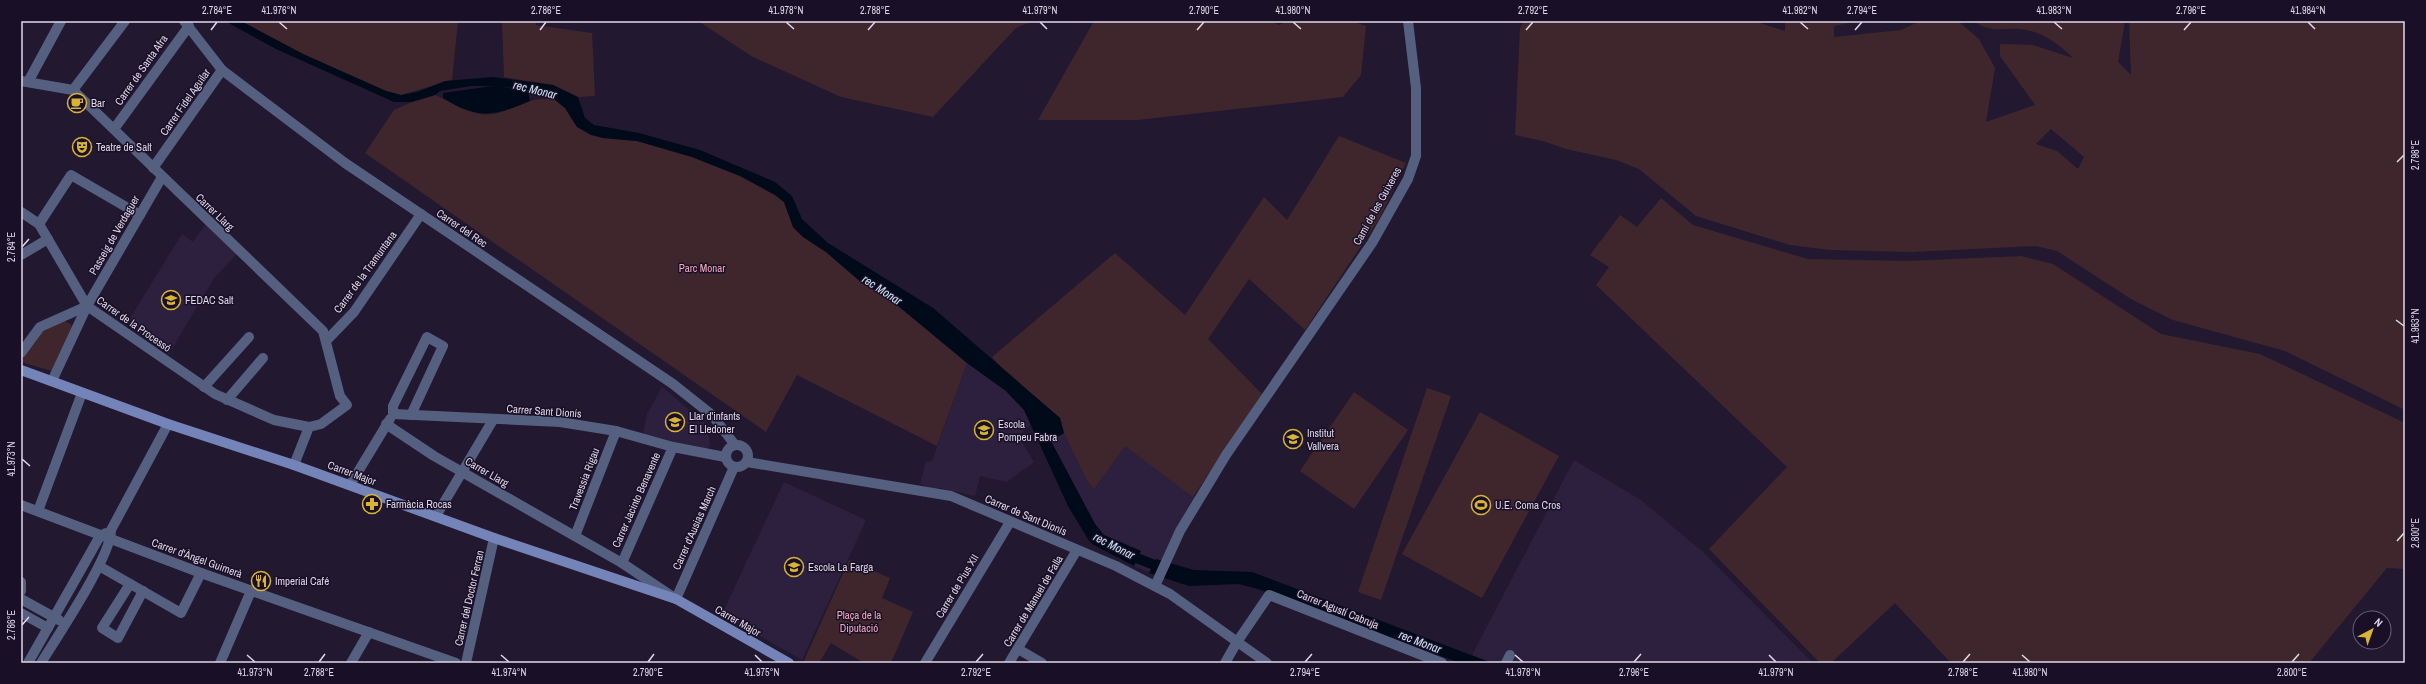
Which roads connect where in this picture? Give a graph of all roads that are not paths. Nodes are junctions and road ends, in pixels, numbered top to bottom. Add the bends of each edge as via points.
1 (61, 21) edge
2 (125, 21) edge
3 (1408, 21) edge
4 (187, 24) edge
5 (222, 70) junction
6 (24, 82) edge
7 (73, 90) junction
8 (114, 129) junction
9 (153, 168) junction
10 (162, 177) junction
11 (21, 212) edge
12 (421, 214) junction
13 (140, 215) junction
14 (39, 224) junction
15 (48, 239) junction
16 (21, 255) edge
17 (87, 306) junction
18 (249, 338) dead end
19 (326, 341) junction
20 (21, 353) edge
21 (263, 358) dead end
22 (21, 370) edge
23 (52, 381) junction
24 (204, 387) junction
25 (82, 393) junction
26 (227, 400) junction
27 (393, 414) junction
28 (412, 415) junction
29 (493, 420) junction
30 (168, 424) junction
31 (386, 424) junction
32 (309, 426) junction
33 (616, 431) junction
34 (735, 444) junction
35 (673, 447) junction
36 (725, 457) junction
37 (747, 462) junction
38 (294, 465) junction
39 (734, 467) junction
40 (463, 471) junction
41 (350, 485) junction
42 (21, 505) edge
43 (38, 511) junction
44 (436, 516) junction
45 (1010, 522) junction
46 (112, 535) junction
47 (100, 536) junction
48 (577, 537) junction
49 (494, 538) junction
50 (1077, 550) junction
51 (622, 563) junction
52 (99, 566) junction
53 (201, 573) junction
54 (21, 582) edge
55 (1156, 583) junction
56 (130, 584) junction
57 (21, 591) edge
58 (143, 591) junction
59 (251, 591) junction
60 (21, 599) edge
61 (676, 599) junction
62 (21, 613) edge
63 (54, 617) junction
64 (65, 625) junction
65 (48, 628) junction
66 (369, 632) junction
67 (1237, 642) junction
68 (1018, 649) junction
69 (28, 663) edge
70 (41, 663) edge
71 (220, 663) edge
72 (352, 663) edge
73 (456, 663) edge
74 (466, 663) edge
75 (789, 663) edge
76 (925, 663) edge
77 (1009, 663) edge
78 (1042, 663) edge
79 (1225, 663) edge
80 (1267, 663) edge
81 (1442, 663) edge

1 - 6 street
2 - 7 street
3 - 55 street, Camí de les Guixeres via 1416,88 1416,156 1408,180 1372,243 1226,456 1180,531
4 - 5 street, Carrer del Rec
4 - 8 street, Carrer de Santa Afra
5 - 9 street, Carrer Fidel Aguilar
5 - 12 street, Carrer del Rec via 345,163
6 - 7 street
7 - 8 street, Carrer Llarg
8 - 9 street, Carrer Llarg
9 - 10 street, Carrer Llarg
10 - 13 street, Passeig de Verdaguer
10 - 19 street, Carrer Llarg via 323,331
11 - 14 street, Carrer de la Processó
12 - 19 street, Carrer de la Tramuntana via 354,312
12 - 34 street, Carrer del Rec via 673,384 712,415
13 - 14 street via 71,175
13 - 17 street, Passeig de Verdaguer
14 - 15 street, Carrer de la Processó
15 - 16 street
15 - 17 street, Carrer de la Processó
17 - 20 street via 40,327
17 - 23 street, Passeig de Verdaguer
17 - 24 street, Carrer de la Processó
18 - 24 street
19 - 32 street, Carrer Llarg via 340,396 347,405 321,424
21 - 26 street
22 - 23 street, Carrer Major
23 - 25 street, Carrer Major
24 - 26 street, Carrer de la Processó
25 - 30 street, Carrer Major
25 - 43 street
26 - 32 street, Carrer de la Processó via 274,420
27 - 28 street, Carrer Sant Dionís
27 - 28 street via 393,406 427,337 443,346
27 - 31 street
28 - 29 street, Carrer Sant Dionís
29 - 33 street, Carrer Sant Dionís via 560,422
29 - 40 street
30 - 38 street, Carrer Major
30 - 46 street
31 - 40 street, Carrer Llarg via 410,442
31 - 41 street
32 - 38 street
33 - 35 street, Carrer Sant Dionís
33 - 48 street, Travessia Rigau
34 - 36 street via 728,449
34 - 37 street via 743,446 748,452
35 - 36 street, Carrer Sant Dionís
35 - 51 street, Carrer Jacinto Benavente
36 - 39 street via 728,464
37 - 39 street via 739,468
37 - 45 street, Carrer de Sant Dionís via 951,496
38 - 41 street, Carrer Major
39 - 61 street, Carrer d'Ausias March
40 - 44 street
40 - 48 street, Carrer Llarg
41 - 44 street, Carrer Major
42 - 43 street, Carrer d'Àngel Guimerà
43 - 47 street, Carrer d'Àngel Guimerà
44 - 49 street, Carrer Major
45 - 50 street, Carrer de Sant Dionís
45 - 76 street, Carrer de Pius XII
46 - 47 street, Carrer d'Àngel Guimerà
46 - 52 street
46 - 53 street, Carrer d'Àngel Guimerà
47 - 63 street
48 - 51 street, Carrer Major
49 - 61 street, Carrer Major
49 - 74 street, Carrer del Doctor Ferran
50 - 55 street, Carrer de Sant Dionís
50 - 68 street, Carrer de Manuel de Falla
51 - 61 street, Carrer Major
52 - 56 street
52 - 64 street
53 - 58 street via 181,613
53 - 59 street, Carrer d'Àngel Guimerà
54 - 57 street
55 - 67 street, Carrer de Sant Dionís
56 - 58 street
56 - 58 street via 102,628 118,638
59 - 66 street, Carrer d'Àngel Guimerà
59 - 71 street
60 - 63 street
61 - 75 street, Carrer Major
62 - 65 street
63 - 64 street
63 - 65 street
64 - 70 street
65 - 69 street
66 - 72 street
66 - 73 street, Carrer d'Àngel Guimerà
67 - 79 street
67 - 80 street, Carrer de Sant Dionís
67 - 81 street, Carrer Agustí Cabruja via 1269,595
68 - 77 street, Carrer de Manuel de Falla
68 - 78 street

